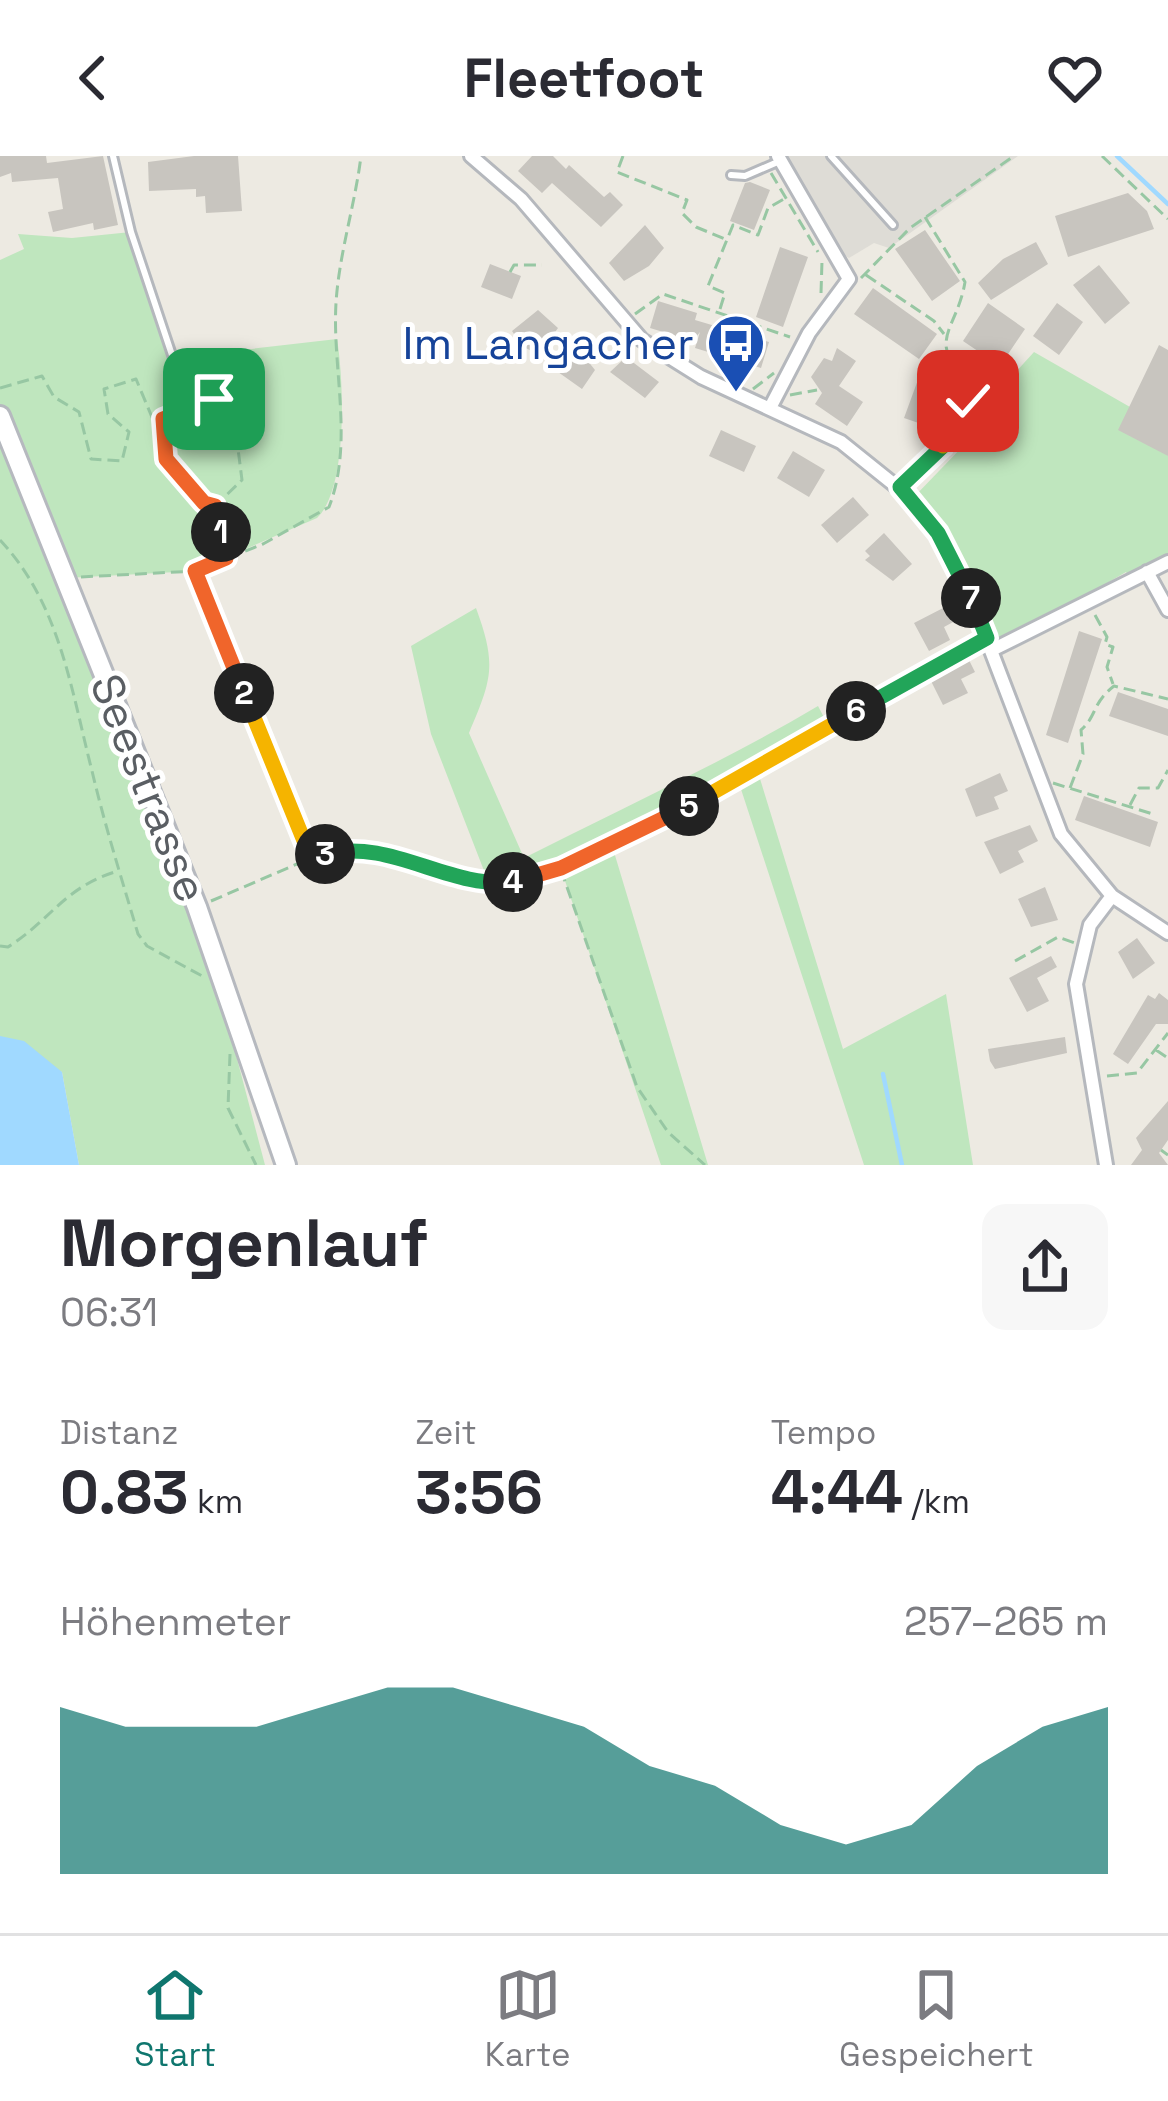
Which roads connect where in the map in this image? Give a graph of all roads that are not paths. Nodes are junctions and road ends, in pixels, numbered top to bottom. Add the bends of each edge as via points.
1 (113, 156) edge
2 (471, 156) edge
3 (831, 156) edge
4 (775, 161) edge
5 (734, 178) dead end
6 (893, 225) dead end
7 (173, 358) dead end
8 (994, 375) dead end
9 (770, 408) junction
10 (0, 416) edge
11 (917, 452) dead end
12 (926, 462) junction
13 (900, 487) junction
14 (1168, 562) edge
15 (1147, 572) junction
16 (1168, 610) edge
17 (989, 644) junction
18 (1112, 896) junction
19 (1168, 933) edge
20 (286, 1165) edge
21 (1106, 1165) edge

1 - 7 lane
2 - 9 street via 521,199 624,322 683,367
3 - 6 lane
4 - 5 lane
4 - 9 street via 849,279
8 - 12 lane
9 - 13 street via 841,442
10 - 20 street, Seestrasse via 197,907
11 - 12 lane
12 - 13 lane
13 - 17 street via 938,533
14 - 15 street
15 - 16 street
15 - 17 street
17 - 18 street via 1061,834
18 - 19 street
18 - 21 street via 1082,946 1076,984

